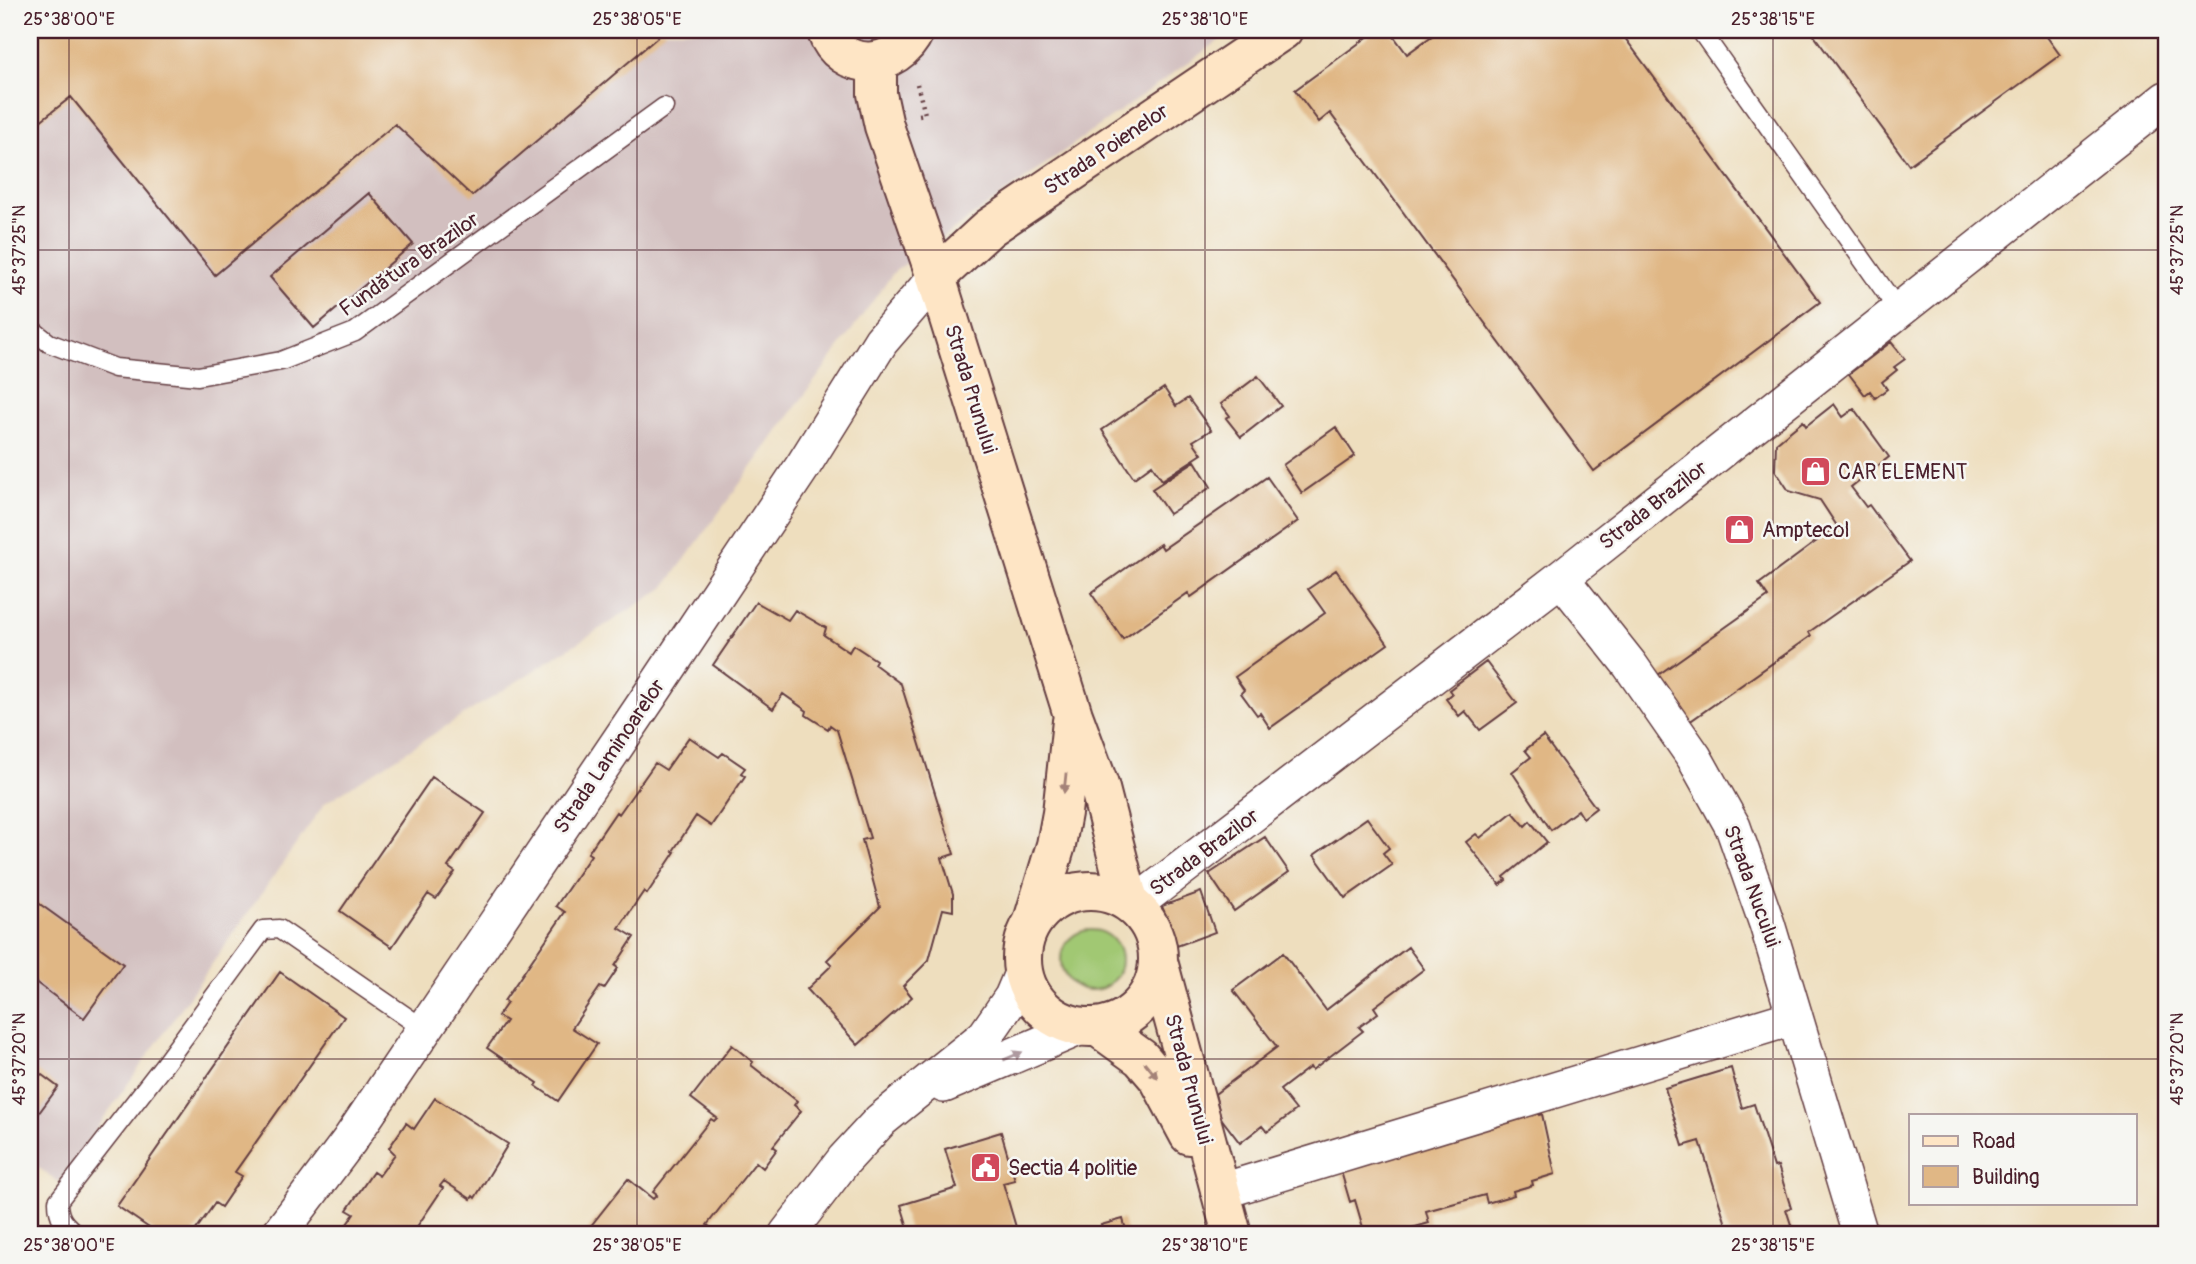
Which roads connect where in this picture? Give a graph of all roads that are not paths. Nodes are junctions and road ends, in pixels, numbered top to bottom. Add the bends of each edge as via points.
1 (826, 30) edge
2 (915, 30) edge
3 (1283, 30) edge
4 (1700, 30) edge
5 (877, 62) junction
6 (2166, 99) edge
7 (664, 107) dead end
8 (936, 277) junction
9 (1899, 311) junction
10 (30, 328) edge
11 (1561, 578) junction
12 (1073, 715) junction
13 (1131, 904) junction
14 (1033, 920) junction
15 (1159, 965) junction
16 (1023, 971) junction
17 (1795, 1017) junction
18 (1090, 1027) junction
19 (424, 1029) junction
20 (905, 1101) junction
21 (1219, 1192) junction
22 (76, 1234) edge
23 (279, 1234) edge
24 (787, 1234) edge
25 (1232, 1234) edge
26 (1860, 1234) edge

1 - 5 street via 849,57
2 - 5 street via 902,50
3 - 8 street, Strada Poienelor via 989,228
4 - 9 lane
5 - 8 street, Strada Prunului via 884,126
6 - 9 street, Strada Brazilor
7 - 10 lane, Fundătura Brazilor via 355,332 281,361 198,376 115,368 49,343
8 - 12 street, Strada Prunului
8 - 19 street, Strada Laminoarelor via 881,341 780,501
9 - 11 street, Strada Brazilor
11 - 13 street, Strada Brazilor
11 - 17 street, Strada Nucului via 1694,757 1733,827
12 - 13 street, Strada Prunului via 1099,785
12 -> 14 street, Strada Prunului via 1056,845
13 - 14 street via 1109,892 1088,890 1067,894
13 - 15 street via 1154,933
14 - 16 street via 1021,954
15 - 18 street via 1146,1000 1132,1013 1116,1023
15 - 21 street, Strada Prunului
16 - 18 street via 1030,992 1043,1009 1061,1021
16 - 20 street via 1012,997 985,1036
17 - 21 street
17 - 26 street, Strada Nucului
20 -> 18 street
18 -> 21 street, Strada Prunului via 1141,1058 1158,1079
19 - 22 lane via 279,929 263,930 58,1201 62,1223
19 - 23 street, Strada Laminoarelor via 349,1142
20 - 24 street via 844,1160
21 - 25 street, Strada Prunului

